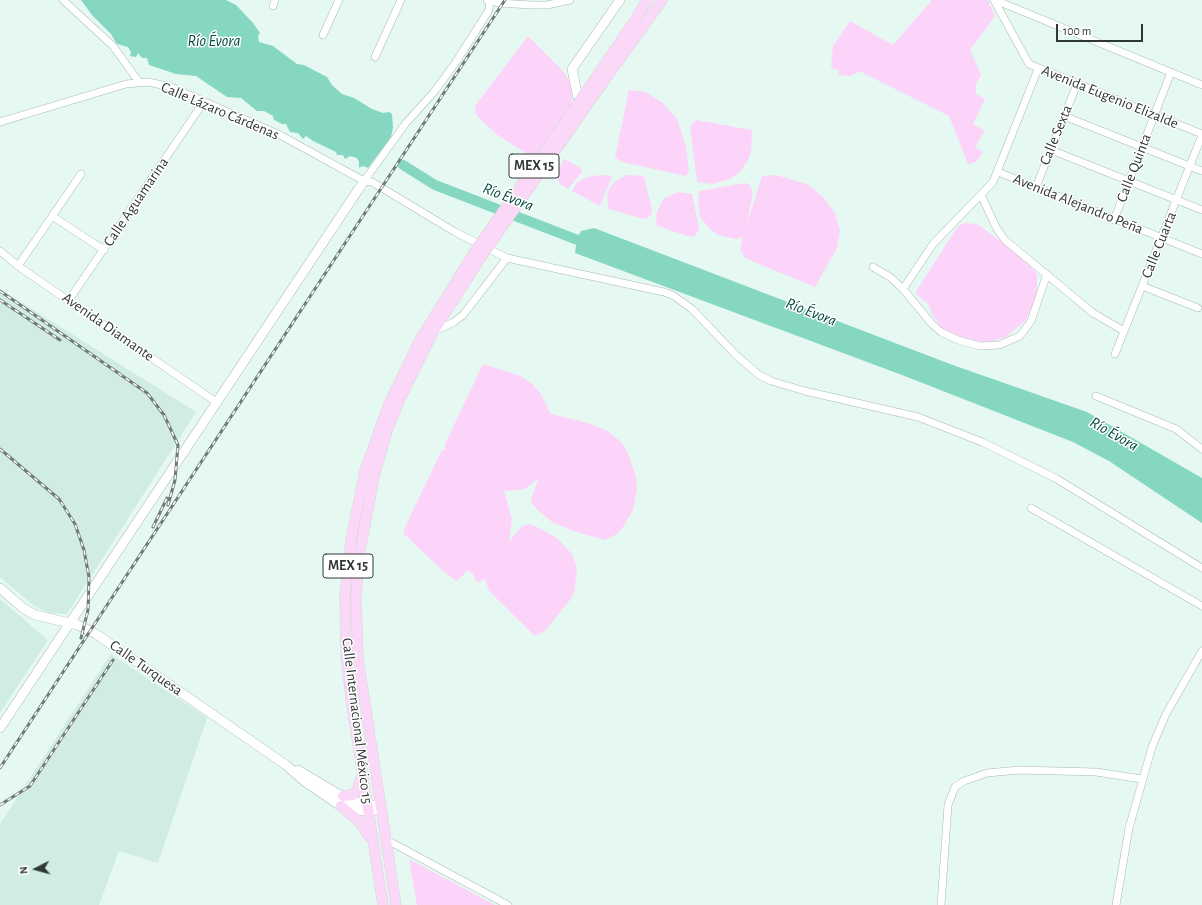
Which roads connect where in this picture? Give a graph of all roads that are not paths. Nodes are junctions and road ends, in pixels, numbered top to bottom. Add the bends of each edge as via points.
1 (63, 0) edge
2 (339, 0) edge
3 (401, 0) edge
4 (489, 0) edge
5 (570, 0) edge
6 (620, 0) edge
7 (647, 0) edge
8 (662, 0) edge
9 (994, 0) edge
10 (533, 3) edge
11 (323, 35) dead end
12 (375, 57) dead end
13 (1038, 69) junction
14 (1171, 72) junction
15 (139, 82) junction
16 (598, 82) junction
17 (1077, 84) junction
18 (1202, 85) edge
19 (203, 103) junction
20 (579, 103) junction
21 (1154, 115) junction
22 (1064, 116) junction
23 (0, 122) edge
24 (1202, 135) edge
25 (1142, 147) junction
26 (1051, 150) junction
27 (1190, 166) junction
28 (1202, 171) edge
29 (998, 172) junction
30 (81, 174) dead end
31 (1129, 181) junction
32 (364, 182) junction
33 (1036, 187) junction
34 (981, 195) junction
35 (1176, 200) junction
36 (1202, 210) edge
37 (52, 216) junction
38 (1114, 220) junction
39 (1161, 238) junction
40 (104, 250) junction
41 (0, 251) edge
42 (1202, 254) edge
43 (478, 255) junction
44 (507, 258) junction
45 (18, 266) junction
46 (873, 267) dead end
47 (1047, 274) junction
48 (1142, 286) junction
49 (903, 289) junction
50 (69, 300) junction
51 (1198, 308) dead end
52 (1124, 331) junction
53 (433, 332) junction
54 (1115, 354) dead end
55 (1096, 396) dead end
56 (216, 402) junction
57 (1202, 449) edge
58 (1032, 508) dead end
59 (1202, 568) edge
60 (0, 588) edge
61 (1202, 606) edge
62 (70, 622) junction
63 (1202, 650) edge
64 (0, 728) edge
65 (362, 766) junction
66 (1142, 779) junction
67 (342, 801) junction
68 (380, 807) junction
69 (368, 808) junction
70 (385, 839) junction
71 (373, 842) junction
72 (383, 905) edge
73 (396, 905) edge
74 (508, 905) edge
75 (941, 905) edge
76 (1116, 905) edge

1 - 15 street via 113,46
2 - 11 street
3 - 12 street
4 - 10 street via 499,4
4 - 32 street via 489,10 456,62 434,92 406,123
5 - 10 street via 547,5
6 - 20 street via 572,69
7 - 16 main road, MEX 15
8 - 16 main road, MEX 15
9 - 13 street, Avenida Eugenio Elizalde via 1029,64
9 - 14 street
13 - 17 street, Avenida Eugenio Elizalde
13 - 29 street
14 - 18 street
14 - 21 street, Calle Quinta
15 - 19 street, Calle Lázaro Cárdenas via 170,87
15 - 23 street, Calle Lázaro Cárdenas
16 - 20 main road, MEX 15, bridge
16 - 43 main road, MEX 15, bridge
17 - 21 street, Avenida Eugenio Elizalde
17 - 22 street, Calle Sexta
19 - 32 street, Calle Lázaro Cárdenas via 280,135
19 - 40 street, Calle Aguamarina
20 - 43 main road, MEX 15, bridge
21 - 24 street, Avenida Eugenio Elizalde
21 - 25 street, Calle Quinta
22 - 25 street
22 - 26 street, Calle Sexta
24 - 27 street, Calle Cuarta
25 - 27 street
25 - 31 street, Calle Quinta
26 - 31 street
26 - 33 street, Calle Sexta
27 - 28 street
27 - 35 street, Calle Cuarta
29 - 33 street, Avenida Alejandro Peña
29 - 34 street
30 - 37 street
31 - 35 street
31 - 38 street, Calle Quinta
32 - 44 street, Calle Lázaro Cárdenas via 372,182 455,232
32 - 56 street
33 - 38 street, Avenida Alejandro Peña
34 - 47 street via 1001,236
34 - 49 street via 933,244
35 - 36 street
35 - 39 street, Calle Cuarta
37 - 40 street
37 - 45 street
38 - 39 street, Avenida Alejandro Peña
39 - 42 street, Avenida Alejandro Peña
39 - 48 street, Calle Cuarta
40 - 50 street, Calle Aguamarina
41 - 45 street, Avenida Diamante
43 - 53 main road, Calle Internacional México 15 / MEX 15
43 - 65 main road, Calle Internacional México 15 / MEX 15 via 428,326 404,371 381,424 361,487 350,546 345,614 348,673
44 - 53 street via 462,315
44 - 59 street, Calle Lázaro Cárdenas via 674,296 692,309 759,375 805,391 918,417 982,442 1057,479
45 - 50 street, Avenida Diamante
46 - 49 street
47 - 49 street via 1036,310 1025,330 1014,340 991,346 971,345 949,337 932,324
47 - 52 street via 1093,313
48 - 51 street
48 - 52 street, Calle Cuarta
50 - 56 street, Avenida Diamante
52 - 54 street, Calle Cuarta
53 - 68 main road, Calle Internacional México 15 / MEX 15 via 408,381 382,447 369,496 360,551 356,596 356,645
55 - 57 street via 1176,429
56 - 62 street
58 - 61 street
60 - 62 street, Calle Turquesa via 23,608 36,615 49,620
62 - 64 street
62 - 67 street, Calle Turquesa via 96,634
63 - 66 street via 1166,714
65 - 67 main road via 360,786 353,795
65 - 69 main road, Calle Internacional México 15 / MEX 15
66 - 75 street via 1096,772 1019,770 988,773 964,781 955,787 948,805
66 - 76 street via 1129,828
67 - 69 street, Calle Turquesa
67 - 71 main road
68 - 69 street, Calle Turquesa
68 - 70 main road, Calle Internacional México 15 / MEX 15
69 - 71 main road, Calle Internacional México 15 / MEX 15
70 - 73 main road, Calle Internacional México 15 / MEX 15
70 - 74 street
71 - 72 main road, Calle Internacional México 15 / MEX 15

